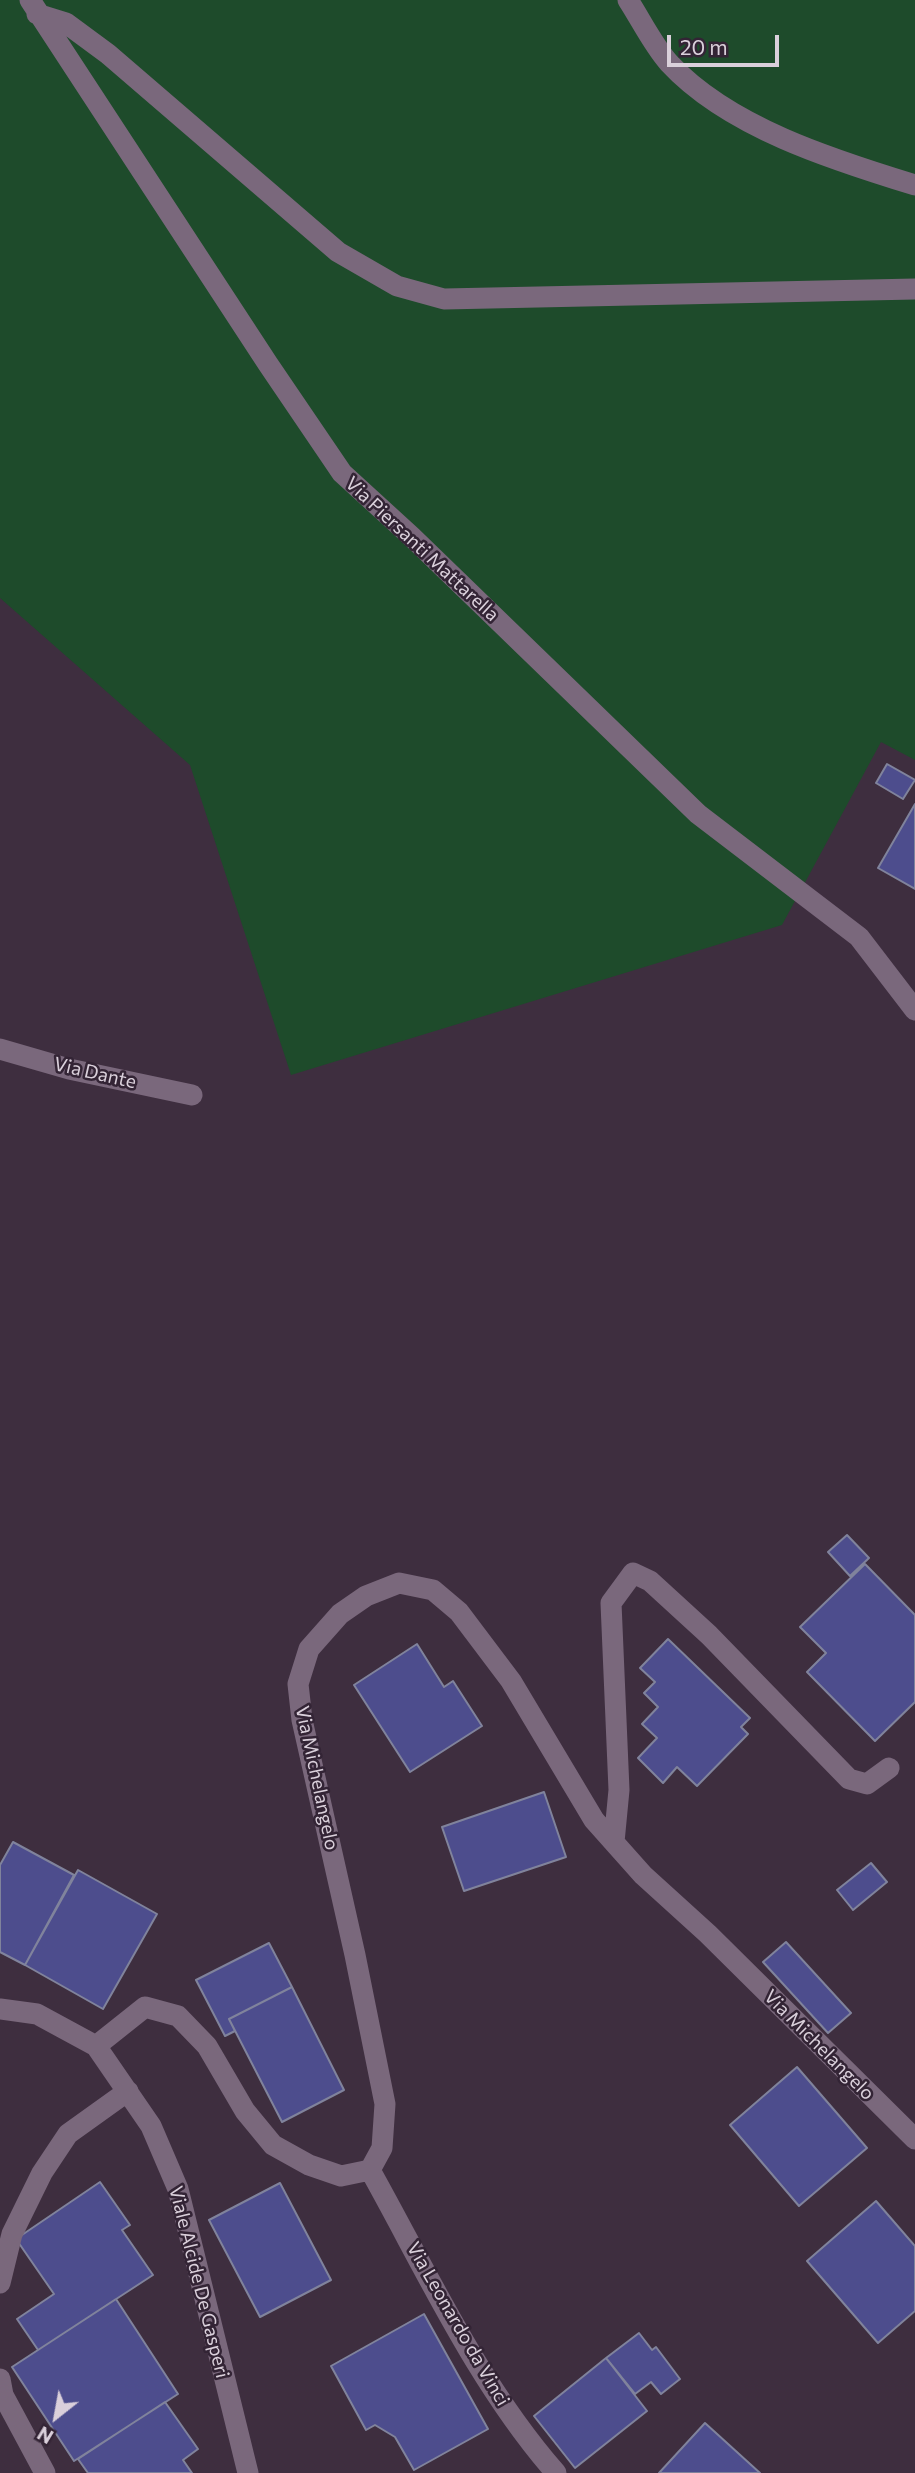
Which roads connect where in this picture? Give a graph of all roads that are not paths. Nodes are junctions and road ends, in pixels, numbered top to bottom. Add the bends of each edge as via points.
1 (628, 0) edge
2 (33, 7) edge
3 (915, 185) edge
4 (915, 289) edge
5 (915, 1010) edge
6 (0, 1049) edge
7 (192, 1095) dead end
8 (889, 1768) dead end
9 (614, 1842) junction
10 (0, 2009) edge
11 (96, 2046) junction
12 (128, 2091) junction
13 (915, 2139) edge
14 (370, 2170) junction
15 (0, 2283) edge
16 (0, 2379) edge
17 (45, 2473) edge
18 (248, 2473) edge
19 (556, 2473) edge

1 - 3 street via 668,62 716,105 765,131
2 - 4 street via 66,23 108,54 338,252 397,286 444,299
2 - 5 street, Via Piersanti Mattarella via 342,473 698,814 859,937
6 - 7 street, Via Dante
8 - 9 street via 867,1784 849,1779 709,1635 650,1581 633,1573 611,1603 619,1790
9 - 13 street, Via Michelangelo
9 - 14 street, Via Michelangelo via 594,1820 511,1681 459,1612 433,1590 399,1583 366,1596 341,1614 309,1649 299,1684 302,1720 385,2104 382,2148
10 - 11 street, Viale Alcide De Gasperi via 37,2014
11 - 12 street, Viale Alcide De Gasperi
11 - 14 street via 145,2007 178,2016 207,2046 245,2111 273,2145 341,2176
12 - 15 street via 68,2134 48,2163 12,2234
12 - 18 street, Viale Alcide De Gasperi via 151,2126 177,2189
14 - 19 street, Via Leonardo da Vinci via 469,2349 524,2437
16 - 17 street via 3,2395

